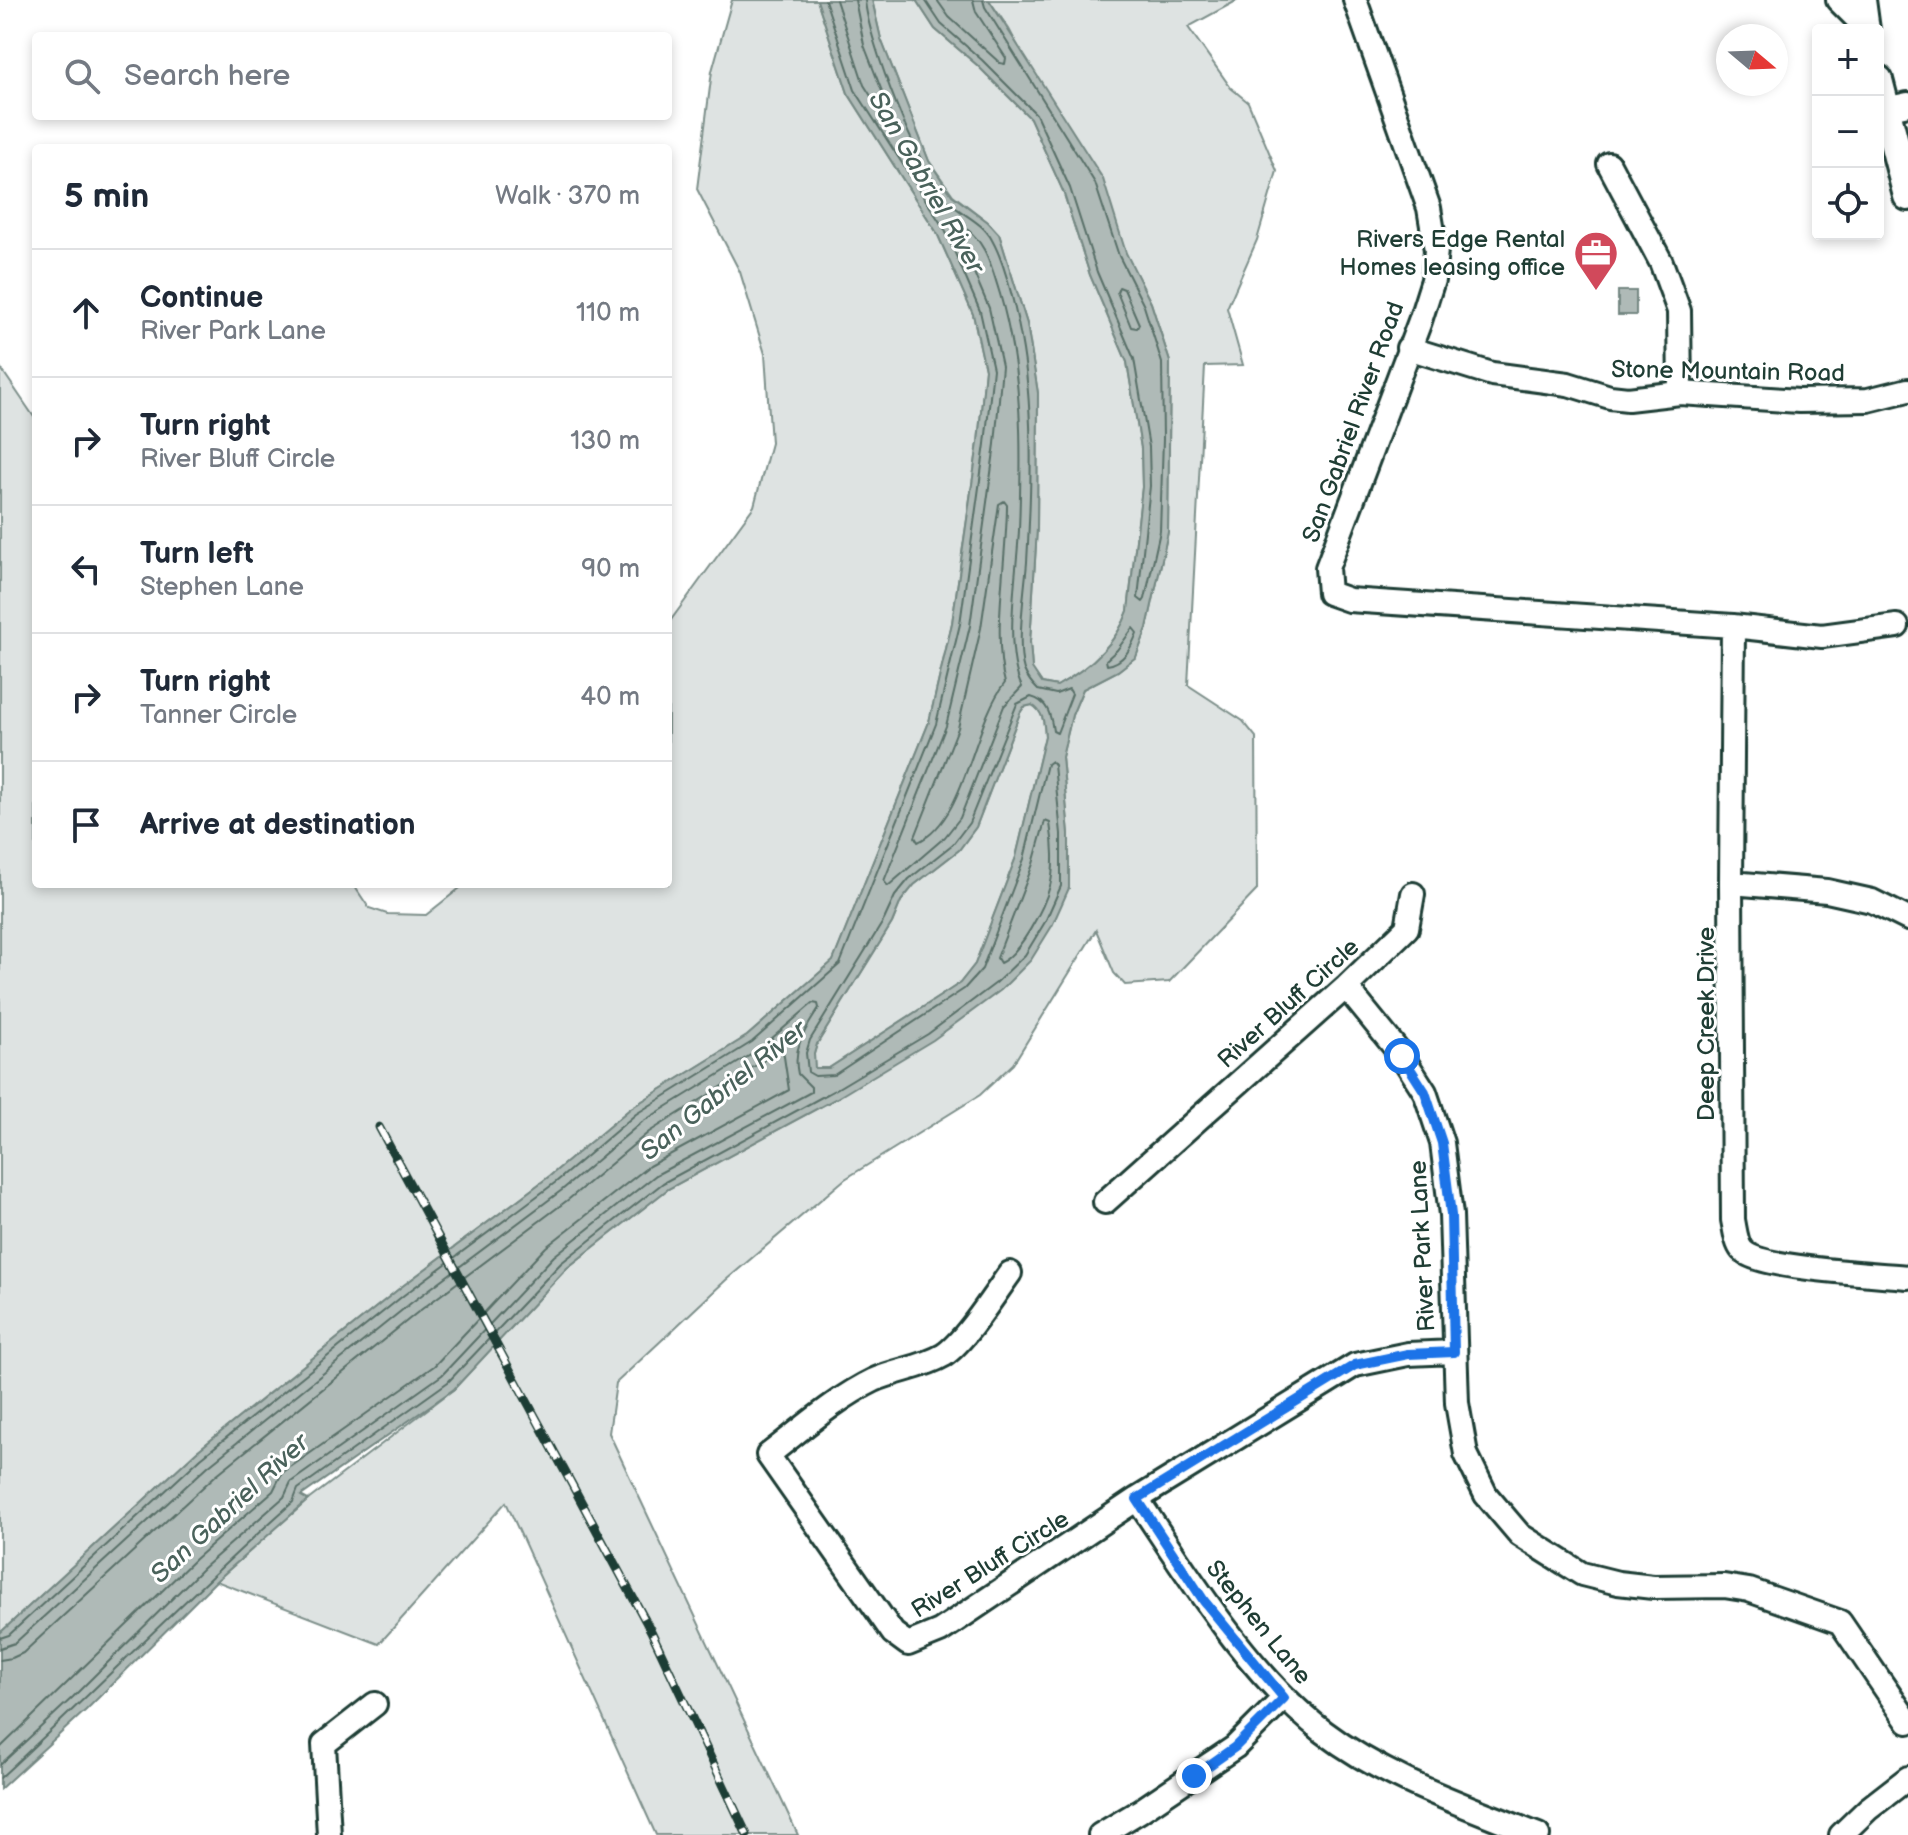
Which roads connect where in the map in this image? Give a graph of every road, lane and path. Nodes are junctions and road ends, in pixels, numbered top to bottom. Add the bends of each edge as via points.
1 (1355, 0) edge
2 (1838, 0) edge
3 (1864, 19) edge
4 (1884, 88) edge
5 (1897, 106) edge
6 (1609, 164) dead end
7 (1908, 196) edge
8 (1408, 348) junction
9 (1908, 390) edge
10 (1680, 393) junction
11 (1733, 626) junction
12 (1897, 626) dead end
13 (1731, 883) junction
14 (1413, 894) dead end
15 (1908, 919) edge
16 (1346, 987) junction
17 (1105, 1202) dead end
18 (1010, 1273) dead end
19 (1908, 1277) edge
20 (1454, 1352) junction
21 (1137, 1499) junction
22 (1284, 1698) junction
23 (375, 1704) dead end
24 (1908, 1722) edge
25 (1908, 1778) edge
26 (329, 1835) edge
27 (1100, 1835) edge
28 (1538, 1835) edge
29 (1841, 1835) edge

1 - 8 street, San Gabriel River Road via 1429,208 1436,250 1433,280
2 - 3 street
4 - 5 main road
5 - 7 main road
6 - 10 street via 1661,262 1679,311
8 - 10 street, Stone Mountain Road via 1469,369 1568,384 1610,397
8 - 11 street, San Gabriel River Road via 1327,568 1329,593 1349,600
9 - 10 street, Stone Mountain Road via 1868,400 1799,401
11 - 12 street, San Gabriel River Road via 1822,636
11 - 13 street, Deep Creek Drive
13 - 15 street via 1827,891 1872,901
13 - 19 street, Deep Creek Drive via 1733,1220 1742,1251 1766,1263
14 - 16 street, River Bluff Circle via 1407,928
16 - 17 street, River Bluff Circle
16 - 20 street, River Park Lane via 1425,1092 1442,1143 1451,1215
18 - 21 street, River Bluff Circle via 945,1354 852,1391 768,1455 893,1633 908,1644 940,1631
20 - 21 street, River Bluff Circle via 1408,1354 1355,1365
20 - 24 street, River Park Lane via 1466,1454 1486,1495 1520,1535 1582,1574 1653,1587 1749,1590 1840,1622
21 - 22 street, Stephen Lane via 1204,1601
22 - 27 street via 1235,1747
22 - 28 street, Stephen Lane via 1362,1757
23 - 26 street via 324,1744
25 - 29 street

